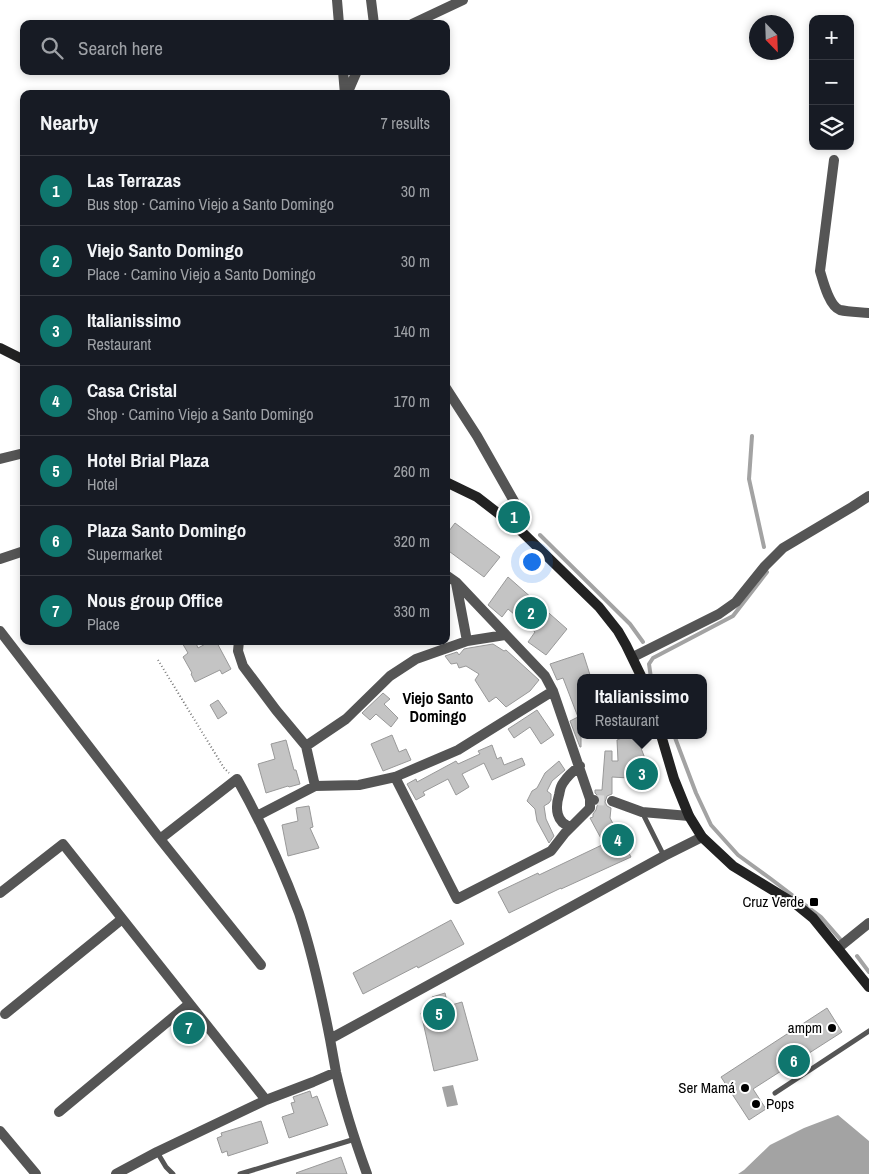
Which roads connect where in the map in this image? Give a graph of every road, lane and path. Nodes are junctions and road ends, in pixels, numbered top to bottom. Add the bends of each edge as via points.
1 (337, 0) edge
2 (370, 0) edge
3 (463, 0) edge
4 (339, 20) edge
5 (373, 20) edge
6 (420, 20) edge
7 (344, 75) edge
8 (355, 75) edge
9 (345, 90) edge
10 (348, 90) edge
11 (834, 160) dead end
12 (869, 313) edge
13 (0, 348) edge
14 (20, 358) edge
15 (450, 394) edge
16 (20, 453) edge
17 (0, 459) edge
18 (450, 484) edge
19 (869, 496) edge
20 (520, 531) junction
21 (20, 552) edge
22 (0, 559) edge
23 (450, 578) edge
24 (456, 582) junction
25 (0, 631) edge
26 (505, 635) junction
27 (467, 640) junction
28 (239, 645) edge
29 (633, 657) junction
30 (158, 660) dead end
31 (640, 674) edge
32 (553, 691) junction
33 (662, 739) edge
34 (306, 746) junction
35 (580, 766) junction
36 (395, 777) junction
37 (237, 779) junction
38 (315, 786) junction
39 (612, 801) tunnel mouth
40 (642, 812) junction
41 (257, 816) junction
42 (689, 816) junction
43 (571, 827) junction
44 (702, 837) junction
45 (160, 839) junction
46 (664, 856) junction
47 (0, 893) edge
48 (122, 919) junction
49 (869, 923) edge
50 (838, 948) junction
51 (261, 965) dead end
52 (869, 987) edge
53 (189, 1004) junction
54 (5, 1014) dead end
55 (869, 1031) edge
56 (330, 1039) junction
57 (336, 1072) junction
58 (775, 1093) dead end
59 (266, 1100) junction
60 (59, 1112) dead end
61 (0, 1131) edge
62 (354, 1138) junction
63 (157, 1152) junction
64 (36, 1174) edge
65 (116, 1174) edge
66 (173, 1174) edge
67 (240, 1174) edge
68 (367, 1174) edge

1 - 4 street
2 - 5 street
3 - 6 street
7 - 9 street
8 - 10 street
11 - 12 street via 820,271 834,306 839,310
13 - 14 street
15 - 20 street via 519,510
16 - 17 street
18 - 20 street via 476,497
19 - 29 street via 783,548 764,566 736,602 719,614
20 - 29 street via 599,607
21 - 22 street
23 - 24 street
24 - 26 street
24 - 27 street
25 - 45 street
26 - 27 street
26 - 32 street via 545,676
27 - 34 street via 416,659 390,676 346,719
28 - 34 street via 243,666
29 - 31 street
30 - 37 path via 224,768
32 - 35 street
32 - 36 street via 458,750
33 - 42 street
34 - 38 street
35 - 43 street via 592,800 590,808
35 - 43 street via 561,785 556,803 557,816
36 - 38 street via 359,785
36 - 43 street via 457,899 551,851
37 - 41 street
37 - 45 street
38 - 41 street
39 - 40 street
40 - 42 street
40 - 46 lane
41 - 56 street via 299,914
42 - 44 street
44 - 46 street
44 - 50 street via 733,866 813,918
45 - 51 street
46 - 56 street
47 - 48 street via 63,844
48 - 53 street
48 - 54 street
49 - 50 street
50 - 52 street
53 - 59 street
53 - 60 street
55 - 58 lane
56 - 57 street
57 - 59 street
57 - 62 street
59 - 63 street
61 - 64 street
62 - 67 lane
62 - 68 street
63 - 65 street
63 - 66 lane

